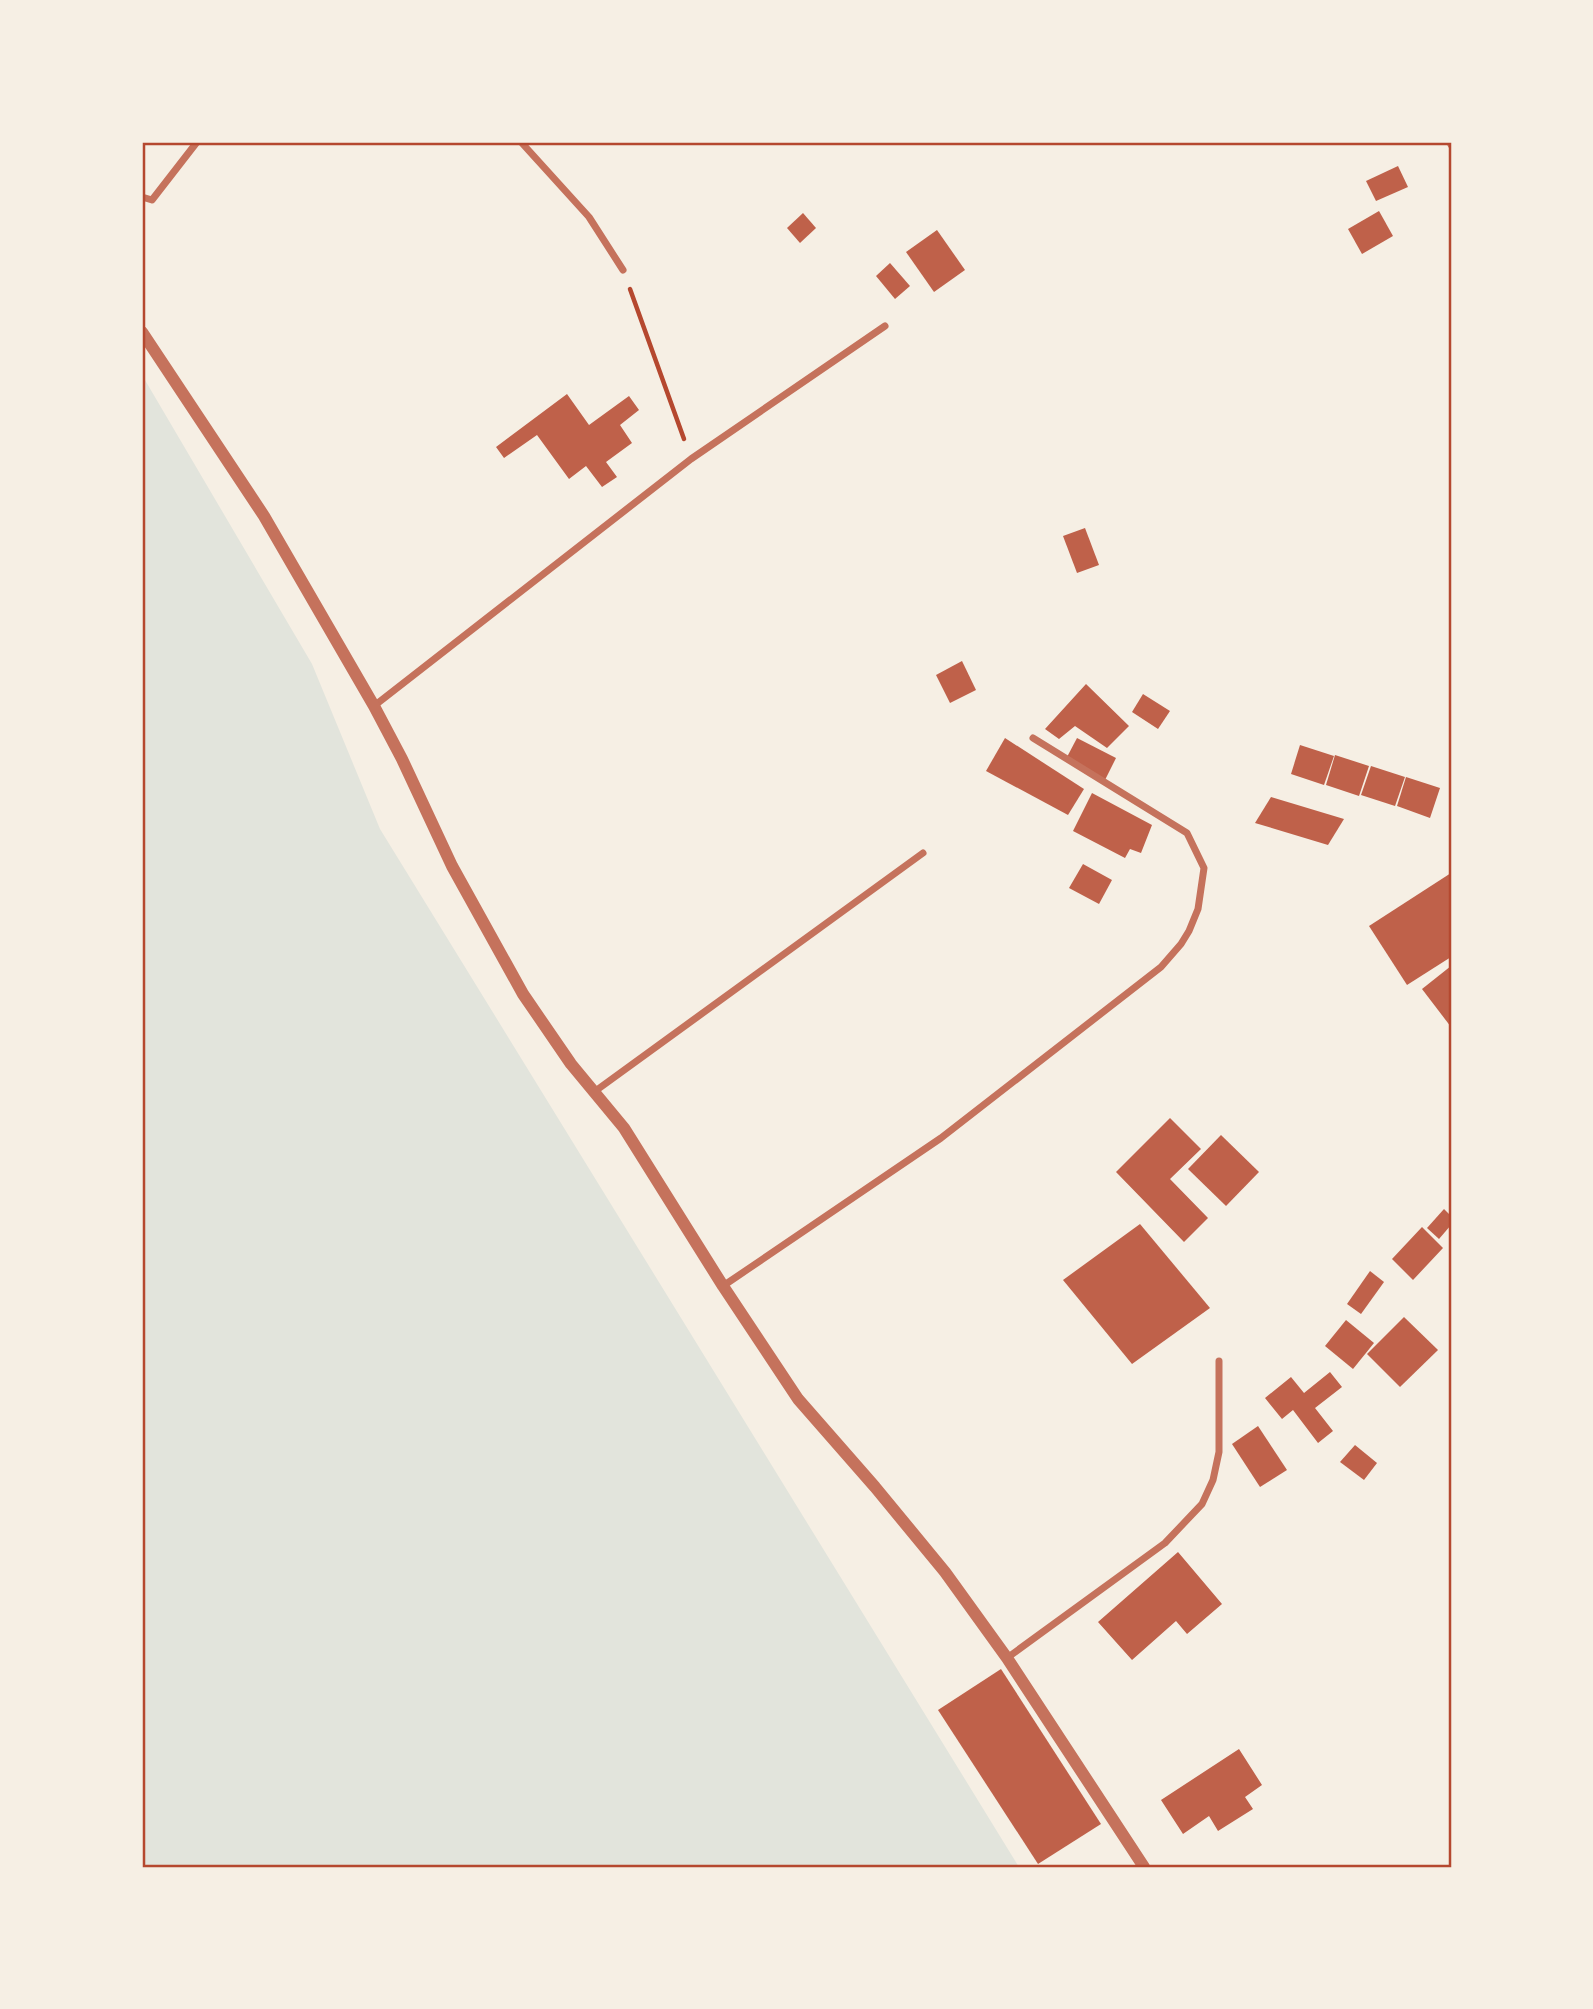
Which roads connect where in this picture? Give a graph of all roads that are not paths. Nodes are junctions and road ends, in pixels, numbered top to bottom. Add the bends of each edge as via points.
1 (197, 142) edge
2 (521, 142) edge
3 (142, 197) edge
4 (623, 270) road end
5 (885, 326) dead end
6 (142, 332) edge
7 (374, 706) junction
8 (1033, 738) dead end
9 (923, 853) dead end
10 (594, 1092) junction
11 (723, 1286) junction
12 (1219, 1361) dead end
13 (1007, 1658) junction
14 (1144, 1867) edge

1 - 3 street via 152,200
2 - 4 street via 589,217
5 - 7 street via 691,459
6 - 7 street via 264,516
7 - 10 street via 452,866 523,994
8 - 11 street via 1187,833 1205,868 1189,931 1161,967 941,1138
9 - 10 street
10 - 11 street via 624,1128
11 - 13 street via 798,1399 945,1572
12 - 13 street via 1219,1452 1202,1504 1165,1543
13 - 14 street

